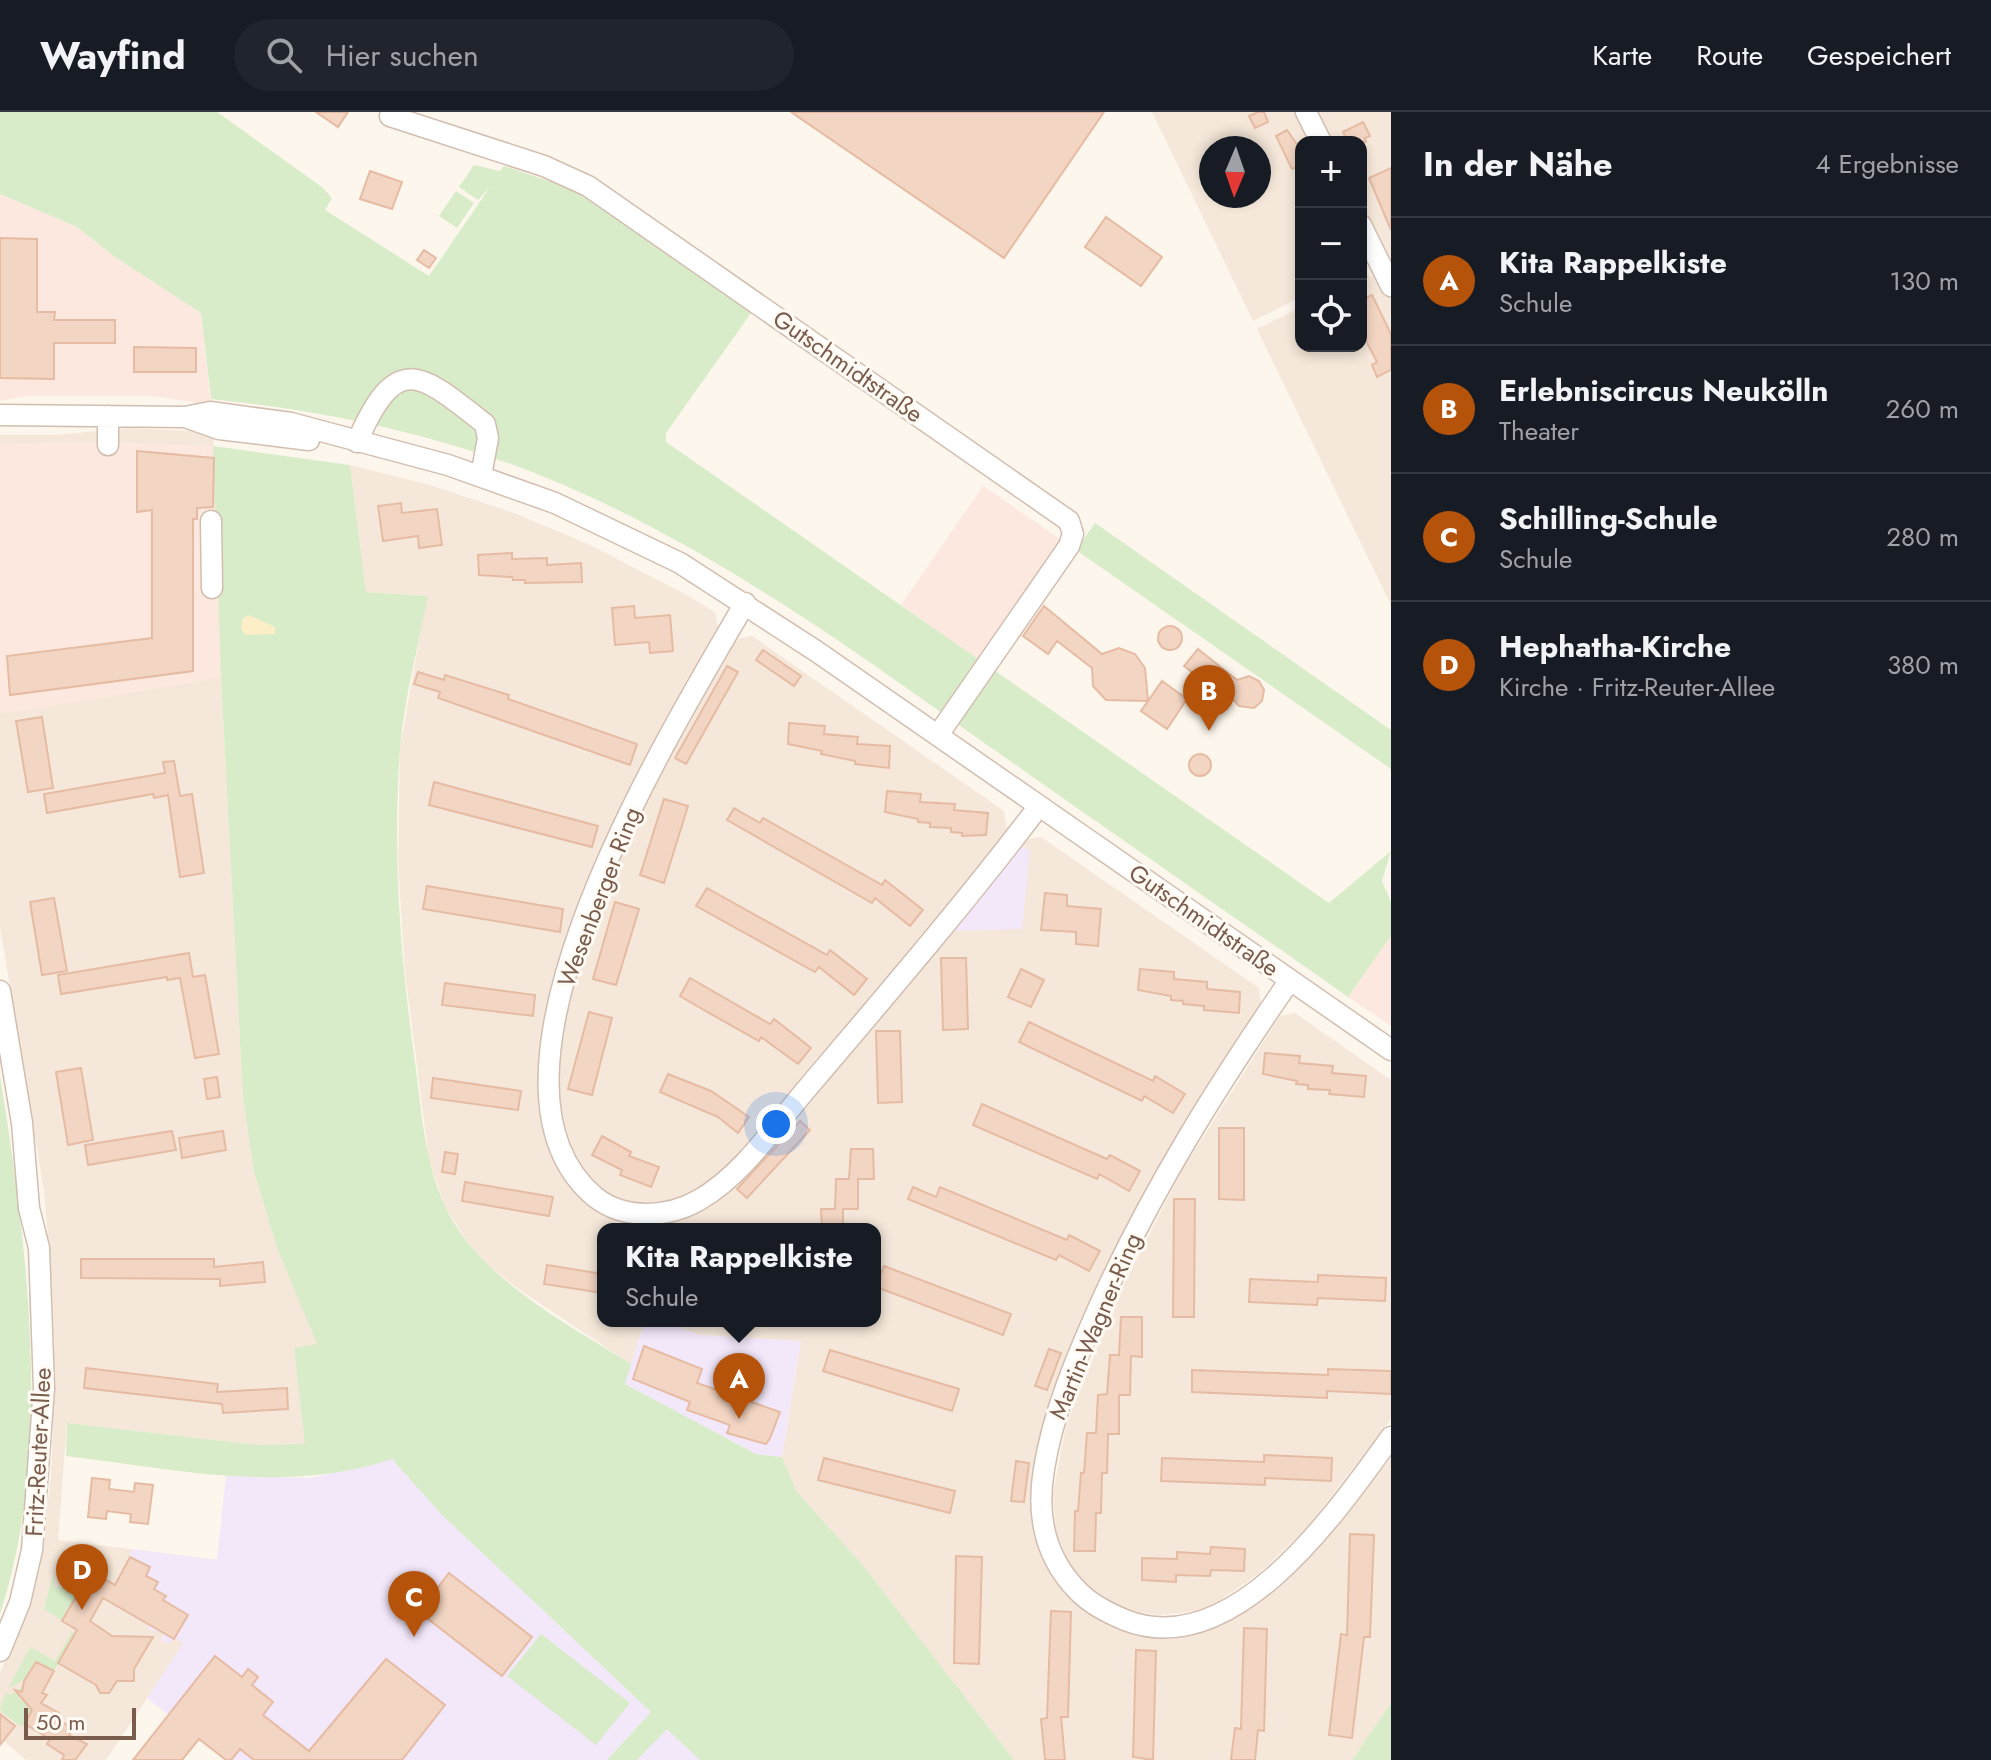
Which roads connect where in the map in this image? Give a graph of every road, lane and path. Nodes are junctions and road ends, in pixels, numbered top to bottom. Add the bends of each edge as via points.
1 (1306, 112) edge
2 (390, 116) dead end
3 (1318, 136) edge
4 (1367, 237) edge
5 (1391, 286) edge
6 (0, 415) edge
7 (108, 416) junction
8 (357, 442) junction
9 (108, 445) dead end
10 (481, 476) junction
11 (211, 521) dead end
12 (212, 588) dead end
13 (745, 603) junction
14 (938, 735) junction
15 (1039, 806) junction
16 (1290, 980) junction
17 (0, 991) edge
18 (1391, 1050) edge
19 (1391, 1437) edge
20 (0, 1651) edge

1 - 3 street
2 - 14 street, Gutschmidtstraße via 544,166 588,186 1069,521 1069,546
4 - 5 street
6 - 7 street, Gutschmidtstraße
7 - 8 street, Gutschmidtstraße via 250,416 328,430
7 - 9 street
8 - 10 street, Gutschmidtstraße
8 - 10 street via 389,388 410,378 425,380 485,424 488,438
10 - 13 street, Gutschmidtstraße via 623,533
11 - 12 street
13 - 14 street, Gutschmidtstraße
13 - 15 street, Wesenberger Ring via 637,795 584,921 557,1011 548,1077 554,1129 568,1165 608,1206 642,1214 678,1209 697,1202 738,1169
14 - 15 street, Gutschmidtstraße
15 - 16 street, Gutschmidtstraße
16 - 18 street, Gutschmidtstraße
16 - 19 street, Martin-Wagner-Ring via 1153,1193 1082,1345 1057,1413 1044,1470 1041,1513 1048,1548 1066,1579 1106,1612 1160,1627 1201,1621 1237,1604 1287,1564 1349,1495
17 - 20 street, Fritz-Reuter-Allee via 22,1123 39,1181 44,1388 36,1525 26,1581

